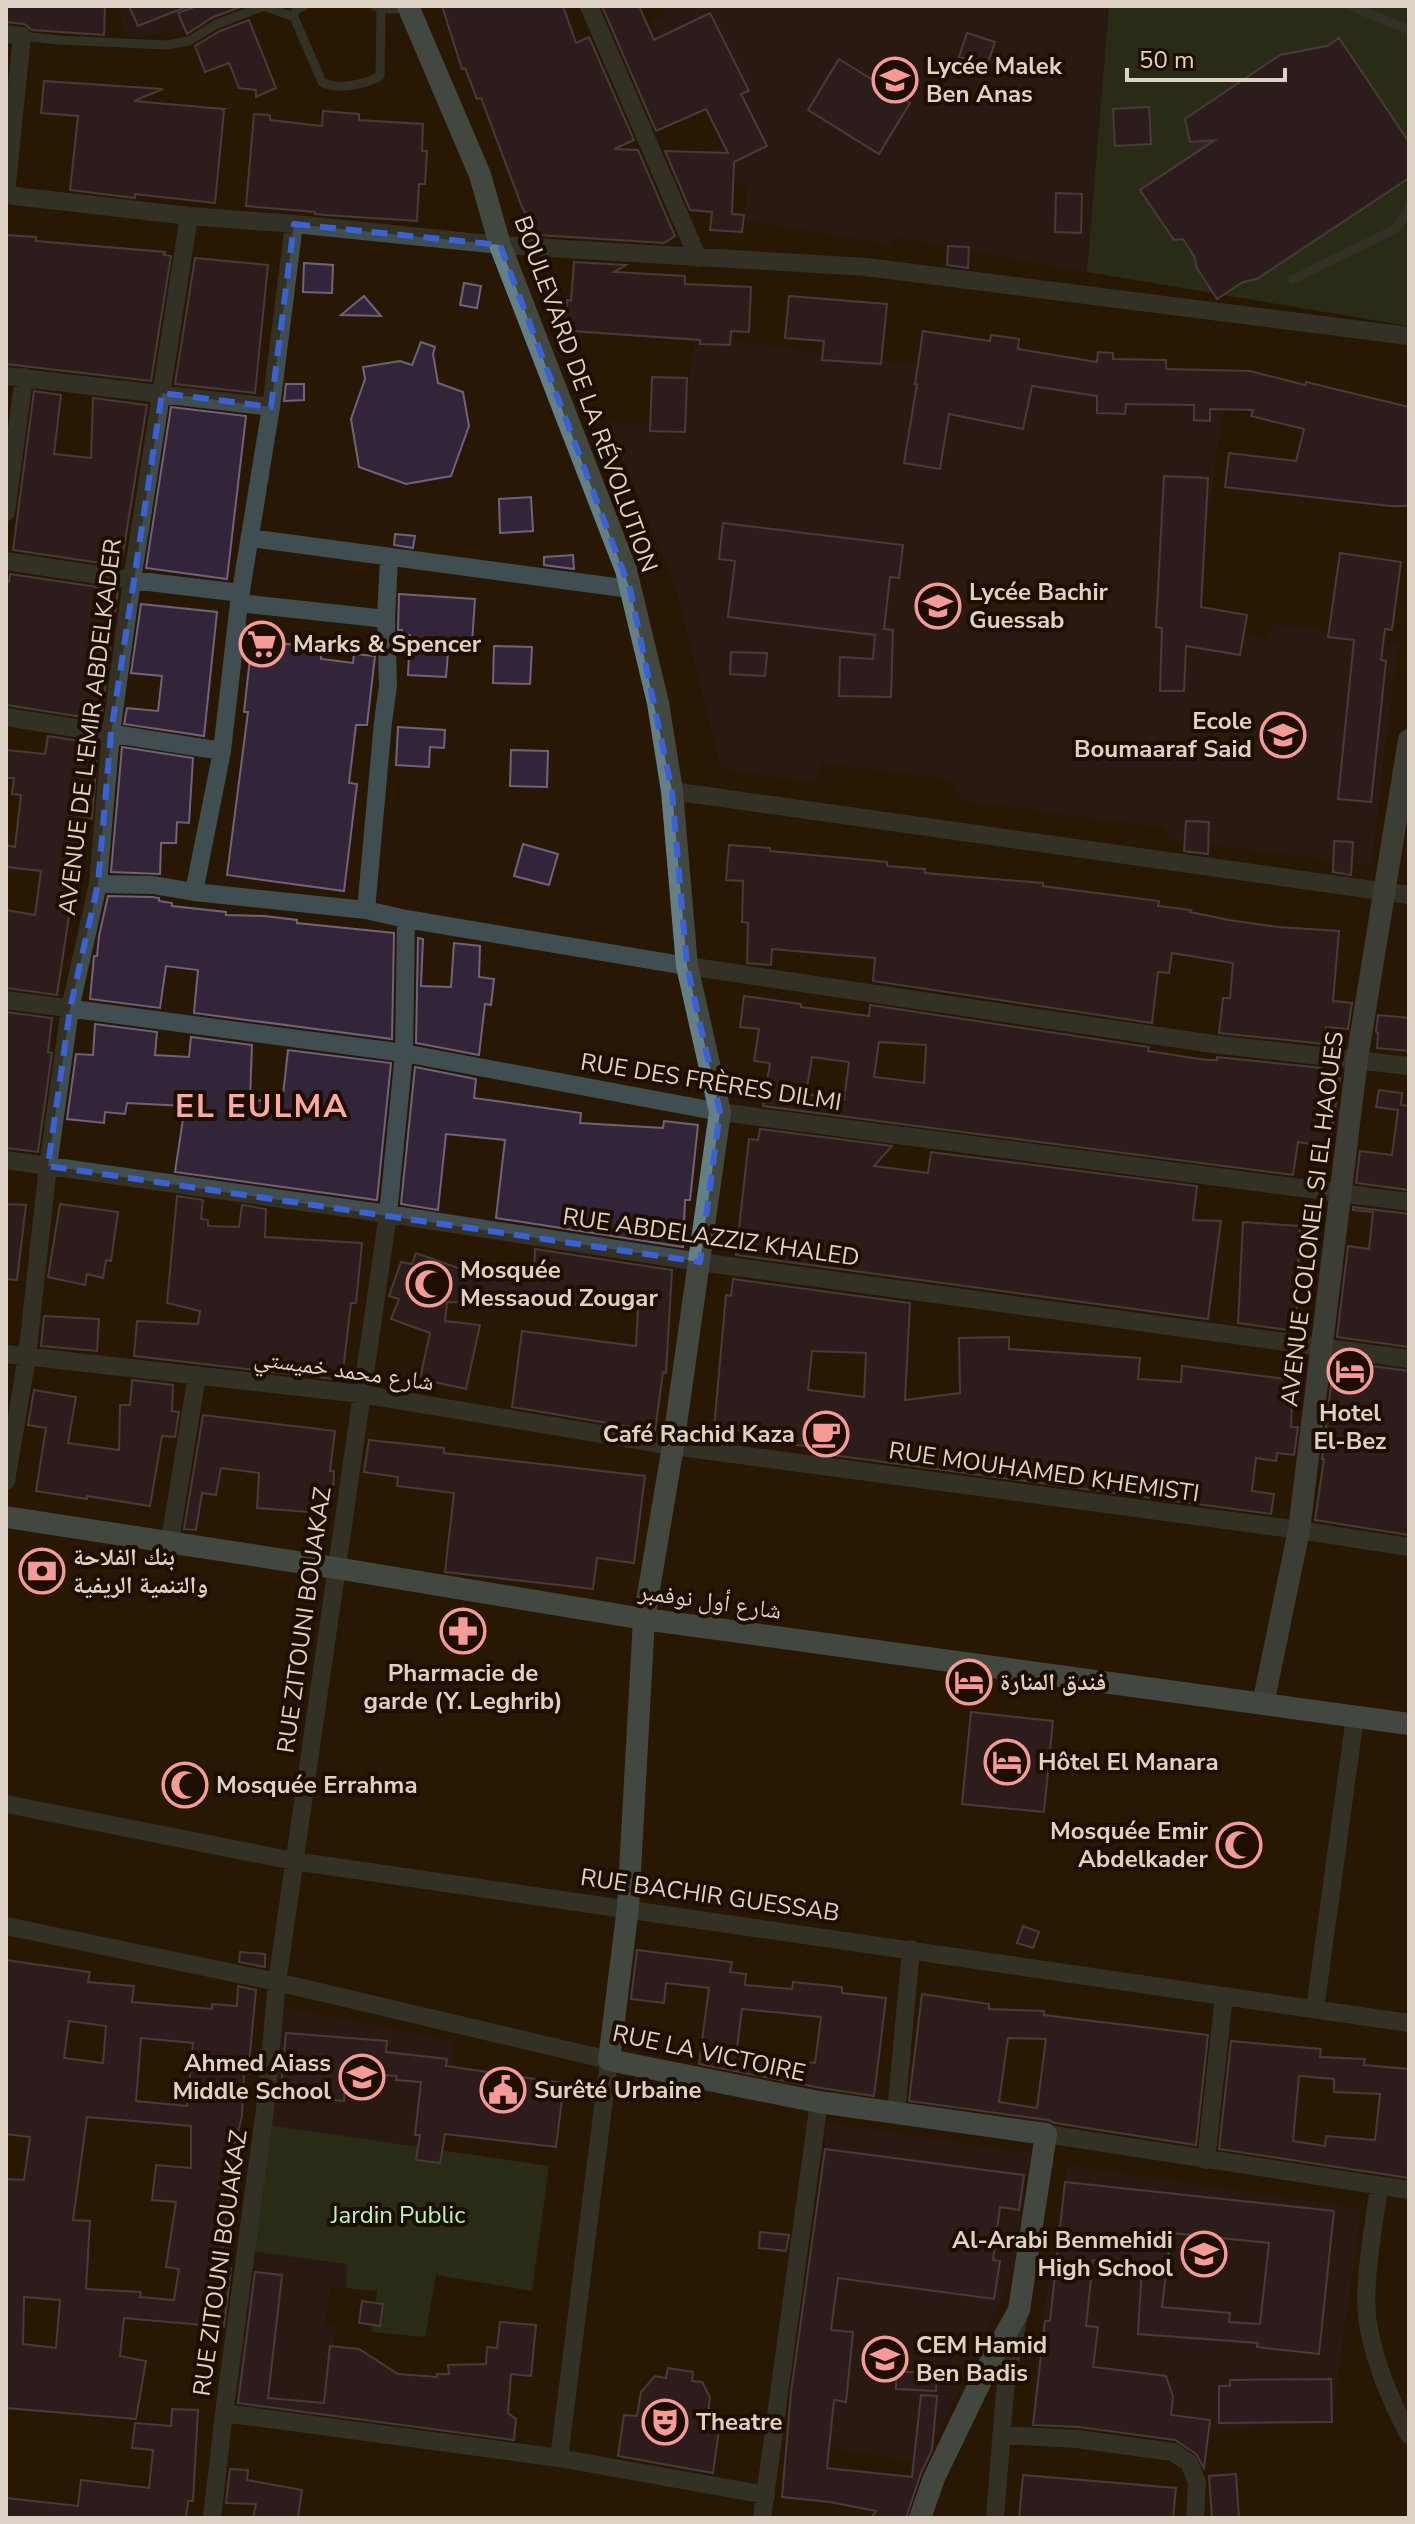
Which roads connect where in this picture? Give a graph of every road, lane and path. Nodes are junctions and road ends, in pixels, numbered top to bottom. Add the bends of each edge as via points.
1 (304, 6) edge
2 (589, 6) edge
3 (1351, 6) edge
4 (411, 7) edge
5 (378, 8) edge
6 (294, 17) junction
7 (1409, 30) edge
8 (14, 35) edge
9 (6, 194) edge
10 (1409, 208) edge
11 (189, 216) junction
12 (294, 224) junction
13 (500, 245) junction
14 (698, 258) junction
15 (1293, 279) dead end
16 (1409, 336) edge
17 (15, 377) edge
18 (162, 393) junction
19 (271, 407) junction
20 (6, 512) edge
21 (250, 538) junction
22 (389, 557) junction
23 (6, 561) edge
24 (132, 580) junction
25 (630, 589) junction
26 (240, 598) junction
27 (386, 619) junction
28 (6, 717) edge
29 (111, 733) junction
30 (1409, 740) edge
31 (222, 751) junction
32 (672, 791) junction
33 (98, 884) junction
34 (194, 892) junction
35 (1385, 892) junction
36 (1409, 895) edge
37 (366, 910) junction
38 (406, 919) junction
39 (687, 966) junction
40 (6, 1000) edge
41 (70, 1009) junction
42 (404, 1053) junction
43 (1357, 1059) junction
44 (1409, 1066) edge
45 (720, 1112) junction
46 (6, 1160) edge
47 (48, 1166) junction
48 (1341, 1192) junction
49 (1409, 1202) edge
50 (388, 1214) junction
51 (700, 1262) junction
52 (1320, 1345) junction
53 (6, 1354) edge
54 (27, 1357) junction
55 (1409, 1359) edge
56 (197, 1375) junction
57 (361, 1394) junction
58 (673, 1446) junction
59 (6, 1481) edge
60 (6, 1517) edge
61 (1299, 1530) junction
62 (170, 1541) junction
63 (1409, 1547) edge
64 (336, 1568) junction
65 (644, 1619) junction
66 (1263, 1704) junction
67 (1355, 1717) junction
68 (1409, 1724) edge
69 (6, 1804) edge
70 (294, 1861) junction
71 (628, 1907) junction
72 (6, 1926) edge
73 (911, 1949) junction
74 (277, 1982) junction
75 (1224, 1996) junction
76 (1315, 2009) junction
77 (1409, 2023) edge
78 (609, 2060) junction
79 (819, 2102) junction
80 (896, 2113) junction
81 (1046, 2134) junction
82 (1206, 2160) junction
83 (1379, 2186) junction
84 (1409, 2190) edge
85 (1019, 2310) junction
86 (224, 2413) junction
87 (1001, 2435) junction
88 (1409, 2435) edge
89 (559, 2458) junction
90 (766, 2495) junction
91 (212, 2518) edge
92 (762, 2518) edge
93 (920, 2518) edge
94 (995, 2518) edge
95 (1195, 2518) edge

1 - 6 lane
2 - 14 street
3 - 7 lane
4 - 5 lane
4 - 13 main road, BOULEVARD DE LA RÉVOLUTION via 480,175
5 - 6 lane via 380,76 369,82 322,82
6 - 8 lane via 257,8 189,41 167,45
8 - 9 street
9 - 11 street
10 - 15 lane via 1396,229
11 - 12 street
11 - 18 street, AVENUE DE L'EMIR ABDELKADER
12 - 13 street
12 - 19 street
13 - 14 street
13 - 25 main road, BOULEVARD DE LA RÉVOLUTION
14 - 16 street via 866,267
17 - 18 street
17 - 20 street
18 - 19 street
18 - 24 street, AVENUE DE L'EMIR ABDELKADER
19 - 21 street
21 - 22 street
21 - 26 street
22 - 25 street
22 - 27 street
23 - 24 street
24 - 26 street
24 - 29 street, AVENUE DE L'EMIR ABDELKADER
25 - 32 main road, BOULEVARD DE LA RÉVOLUTION via 658,703
26 - 27 street
26 - 31 street
27 - 37 street via 388,685
28 - 29 street
29 - 31 street
29 - 33 street, AVENUE DE L'EMIR ABDELKADER
30 - 35 main road, AVENUE COLONEL SI EL HAOUES
31 - 34 street
32 - 35 street
32 - 39 main road, BOULEVARD DE LA RÉVOLUTION
33 - 34 street
33 - 41 street, AVENUE DE L'EMIR ABDELKADER
34 - 37 street
35 - 36 street
35 - 43 main road, AVENUE COLONEL SI EL HAOUES
37 - 38 street
38 - 39 street
38 - 42 street, RUE ZITOUNI BOUAKAZ
39 - 43 street via 1213,1044
39 - 45 main road, BOULEVARD DE LA RÉVOLUTION
40 - 41 street, RUE DES FRÈRES DILMI
41 - 42 street, RUE DES FRÈRES DILMI
41 - 47 street, AVENUE DE L'EMIR ABDELKADER
42 - 45 street, RUE DES FRÈRES DILMI
42 - 50 street, RUE ZITOUNI BOUAKAZ
43 - 44 street
43 - 48 main road, AVENUE COLONEL SI EL HAOUES
45 - 48 street, RUE DES FRÈRES DILMI
45 - 51 main road, BOULEVARD DE LA RÉVOLUTION
46 - 47 street, RUE ABDELAZZIZ KHALED
47 - 50 street, RUE ABDELAZZIZ KHALED
47 - 54 street, AVENUE DE L'EMIR ABDELKADER
48 - 49 street, RUE DES FRÈRES DILMI
48 - 52 main road, AVENUE COLONEL SI EL HAOUES
50 - 51 street, RUE ABDELAZZIZ KHALED
50 - 57 street, RUE ZITOUNI BOUAKAZ
51 - 52 street, RUE ABDELAZZIZ KHALED
51 - 58 main road, BOULEVARD DE LA RÉVOLUTION
52 - 55 street, RUE ABDELAZZIZ KHALED
52 - 61 main road, AVENUE COLONEL SI EL HAOUES
53 - 54 street, شارع محمد خميستي
54 - 56 street, شارع محمد خميستي
54 - 59 street, AVENUE DE L'EMIR ABDELKADER
56 - 57 street, شارع محمد خميستي
56 - 62 street
57 - 58 street, شارع محمد خميستي
57 - 64 street, RUE ZITOUNI BOUAKAZ
58 - 61 street, RUE MOUHAMED KHEMISTI
58 - 65 main road, BOULEVARD DE LA RÉVOLUTION
60 - 62 main road, شارع أول نوفمبر
61 - 63 street, RUE MOUHAMED KHEMISTI
61 - 66 main road, AVENUE COLONEL SI EL HAOUES
62 - 64 main road, شارع أول نوفمبر
64 - 65 main road, شارع أول نوفمبر
64 - 70 street, RUE ZITOUNI BOUAKAZ
65 - 66 main road, شارع أول نوفمبر
65 - 71 main road, BOULEVARD DE LA RÉVOLUTION
66 - 67 main road, شارع أول نوفمبر
67 - 68 main road, شارع أول نوفمبر
67 - 76 street
69 - 70 street, RUE BACHIR GUESSAB
70 - 71 street, RUE BACHIR GUESSAB
70 - 74 street, RUE ZITOUNI BOUAKAZ
71 - 73 street, RUE BACHIR GUESSAB
71 - 78 main road, BOULEVARD DE LA RÉVOLUTION
72 - 74 street, RUE LA VICTOIRE
73 - 75 street, RUE BACHIR GUESSAB
73 - 80 street
74 - 78 street, RUE LA VICTOIRE
74 - 86 street, RUE ZITOUNI BOUAKAZ
75 - 76 street, RUE BACHIR GUESSAB
75 - 82 street
76 - 77 street, RUE BACHIR GUESSAB
78 - 79 main road, RUE LA VICTOIRE
78 - 89 street
79 - 80 main road, RUE LA VICTOIRE
79 - 90 street
80 - 81 main road, RUE LA VICTOIRE
81 - 82 street, RUE LA VICTOIRE
81 - 85 main road
82 - 83 street, RUE LA VICTOIRE
83 - 84 street, RUE LA VICTOIRE
83 - 88 street via 1368,2322 1381,2376
85 - 87 street
85 - 93 main road via 934,2478
86 - 89 street
86 - 91 street, RUE ZITOUNI BOUAKAZ
87 - 94 street
87 - 95 street via 1173,2452 1189,2463 1197,2482
89 - 90 street
90 - 92 street

